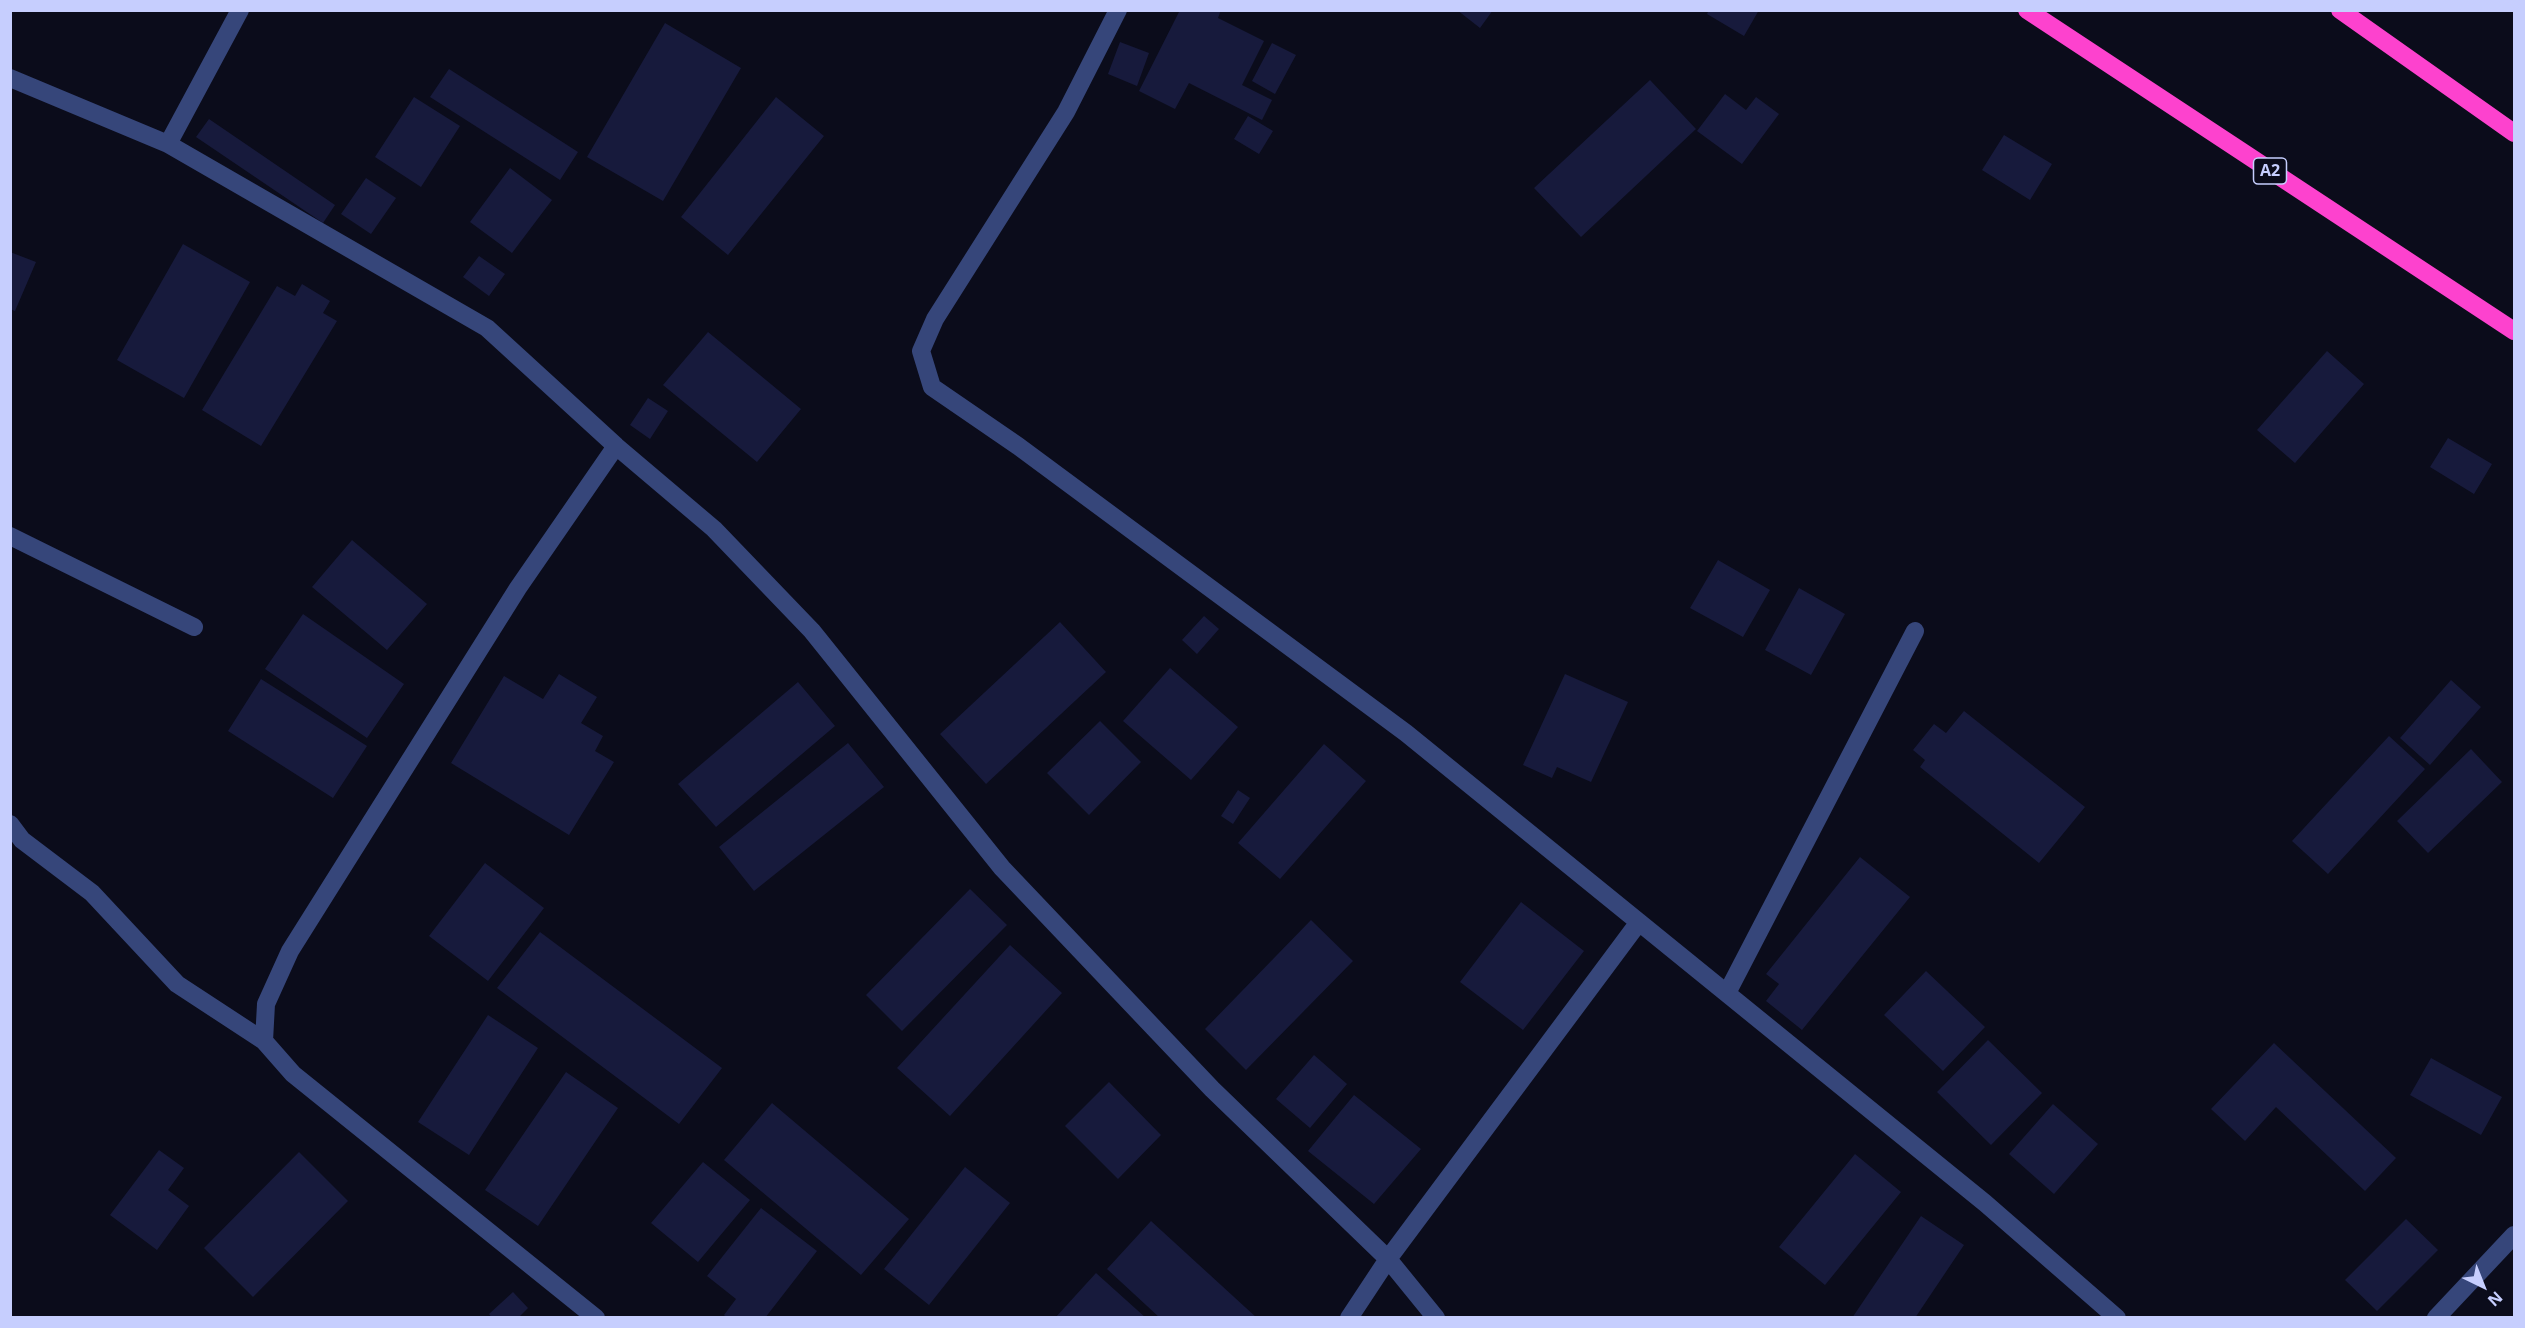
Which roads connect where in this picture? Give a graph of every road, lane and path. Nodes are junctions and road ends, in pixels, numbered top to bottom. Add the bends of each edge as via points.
1 (240, 10) edge
2 (1118, 10) edge
3 (2027, 10) edge
4 (2340, 10) edge
5 (10, 78) edge
6 (2514, 132) edge
7 (168, 144) junction
8 (2514, 331) edge
9 (616, 446) junction
10 (10, 536) edge
11 (194, 627) dead end
12 (1915, 631) dead end
13 (10, 824) edge
14 (1639, 922) junction
15 (1727, 993) junction
16 (264, 1041) junction
17 (2514, 1236) edge
18 (1388, 1259) junction
19 (596, 1317) edge
20 (1350, 1317) edge
21 (1436, 1317) edge
22 (2117, 1317) edge
23 (2436, 1317) edge

1 - 7 street
2 - 14 street via 1066,112 935,319 921,351 932,387 1018,446 1406,733
3 - 8 highway, A2
4 - 6 highway
5 - 7 street
7 - 9 street via 487,328
9 - 16 street via 519,588 290,951 266,1004
9 - 18 street via 714,529 804,622 1002,868 1212,1089
10 - 11 street
12 - 15 street
13 - 16 street via 22,840 92,893 177,984
14 - 15 street
14 - 18 street
15 - 22 street via 1985,1203
16 - 19 street via 294,1074
17 - 23 street
18 - 20 street
18 - 21 street

